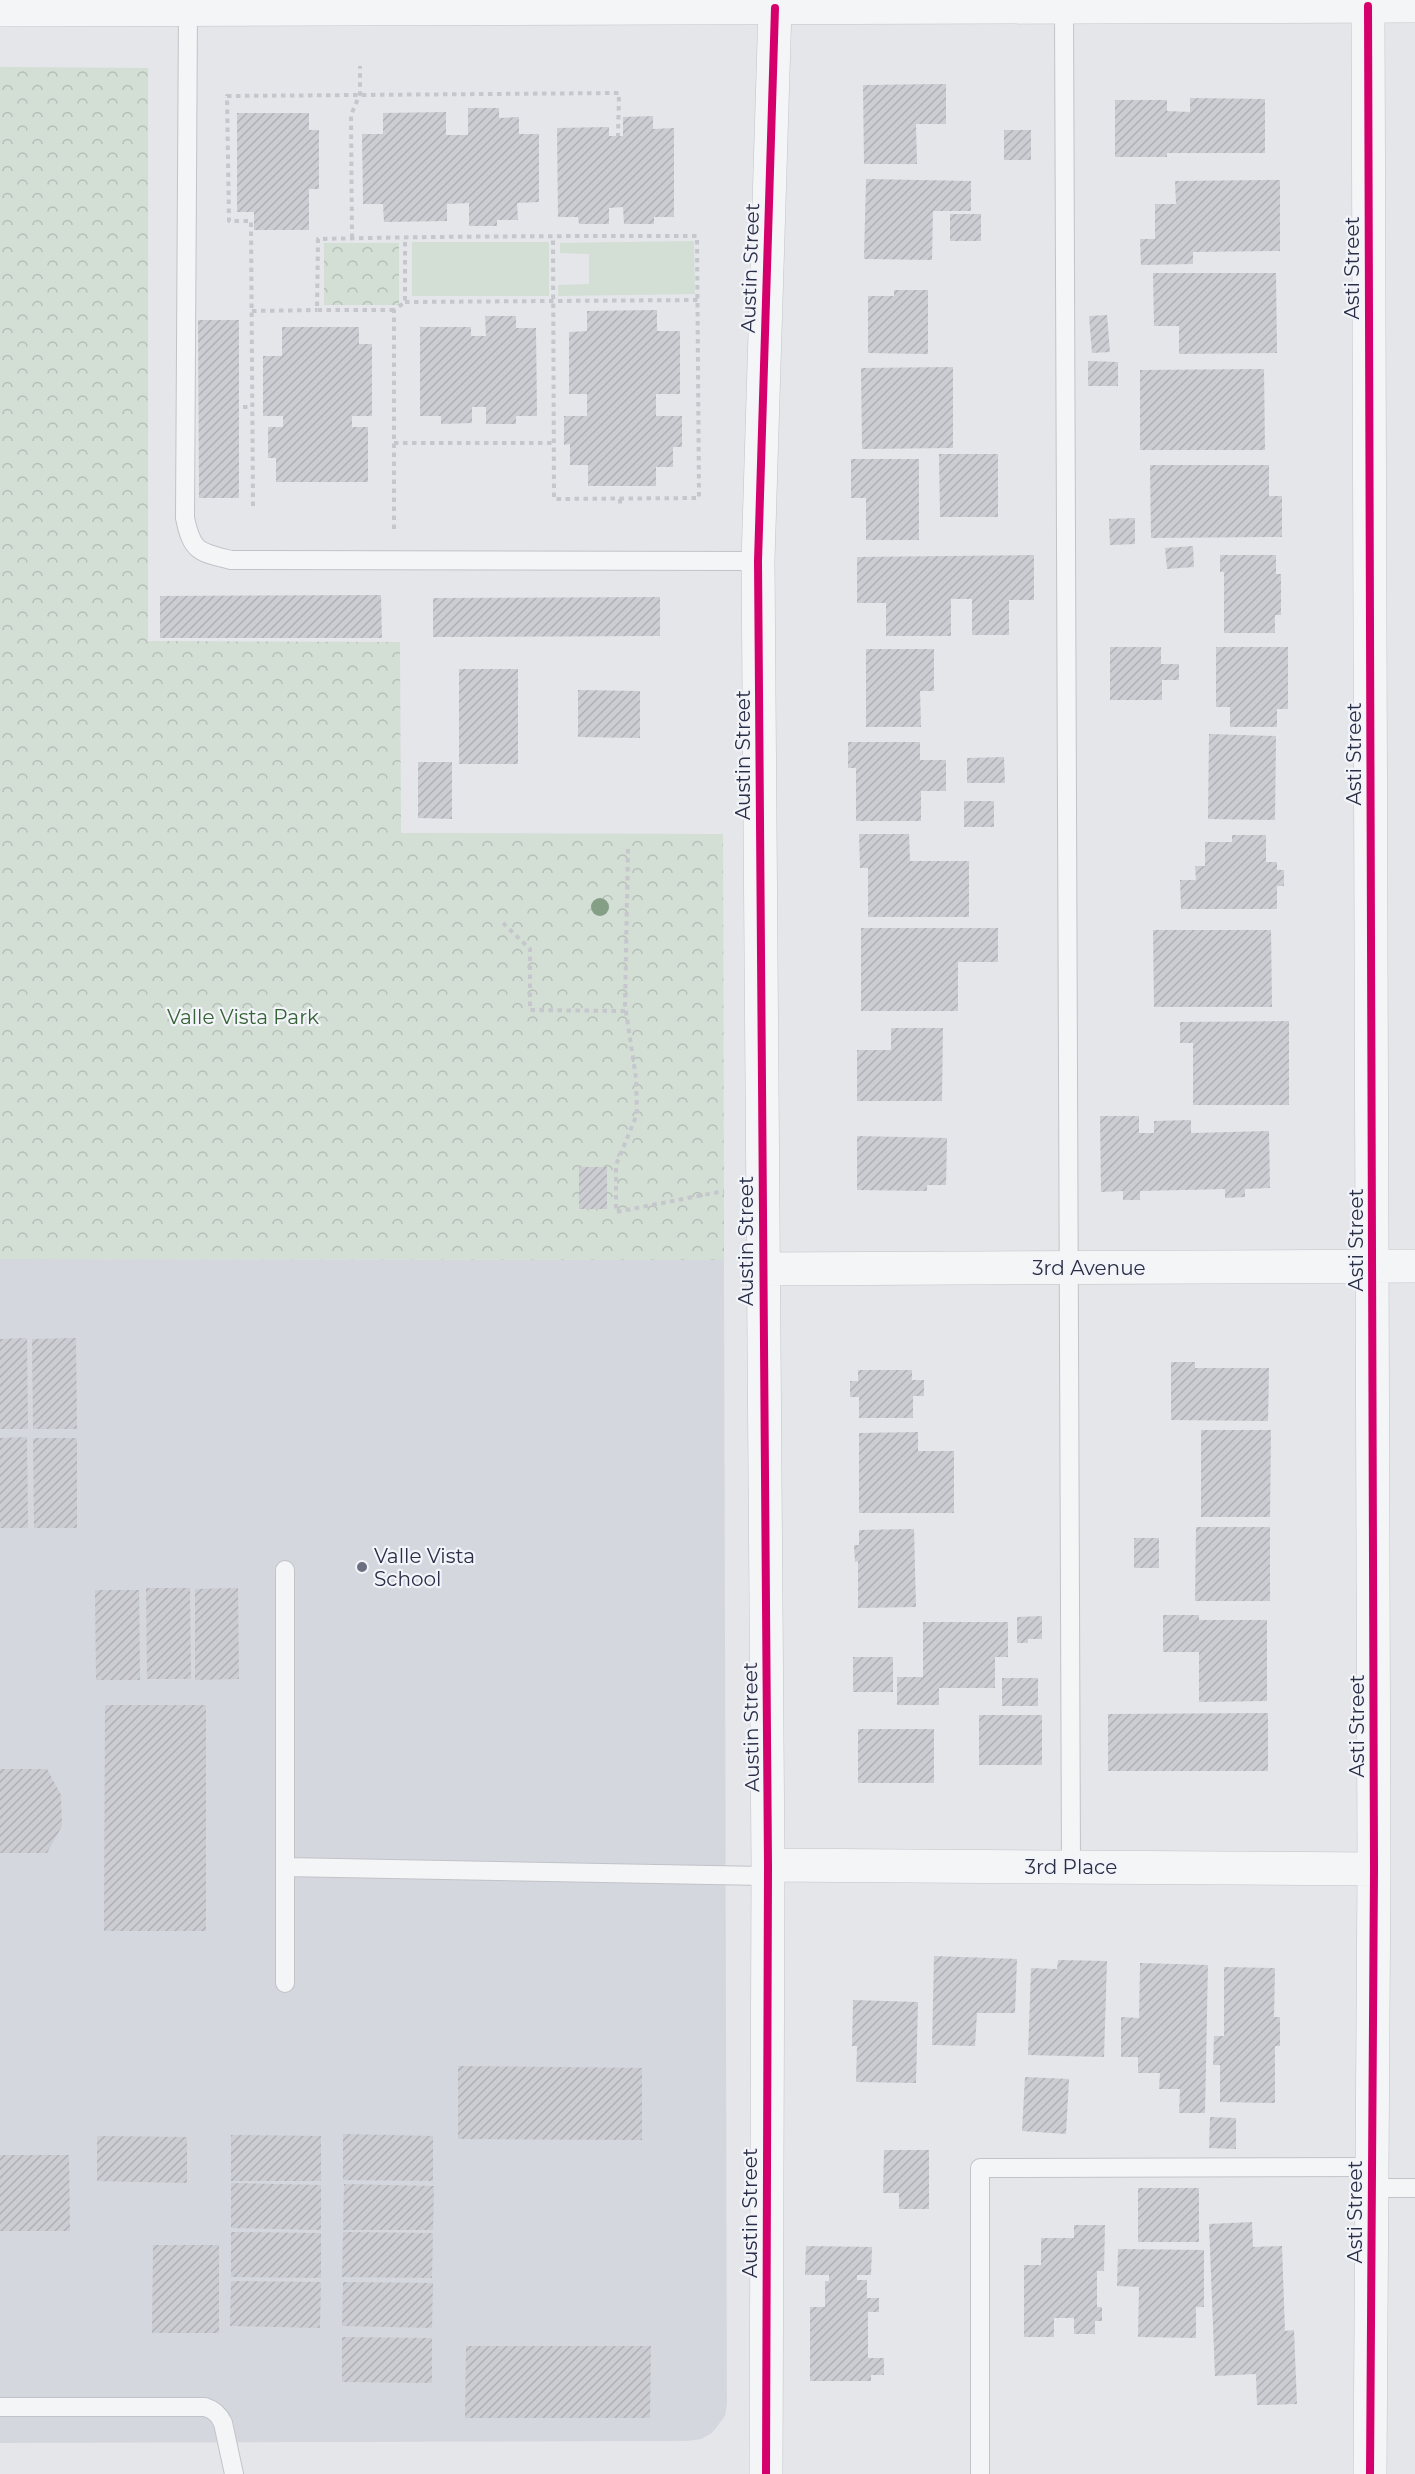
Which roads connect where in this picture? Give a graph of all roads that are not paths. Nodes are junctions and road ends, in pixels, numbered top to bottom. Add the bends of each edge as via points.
1 (533, 4) edge
2 (1368, 6) junction
3 (1415, 6) edge
4 (775, 8) junction
5 (1064, 8) junction
6 (188, 9) junction
7 (0, 10) edge
8 (758, 561) junction
9 (1373, 1266) junction
10 (1415, 1266) edge
11 (1069, 1268) junction
12 (762, 1269) junction
13 (285, 1570) dead end
14 (285, 1867) junction
15 (1071, 1867) junction
16 (1374, 1869) junction
17 (768, 1870) junction
18 (285, 1983) dead end
19 (1371, 2177) junction
20 (1415, 2188) edge
21 (0, 2407) edge
22 (234, 2474) edge
23 (766, 2474) edge
24 (980, 2474) edge
25 (1370, 2474) edge

1 - 4 street
1 - 6 street
2 - 3 street
2 - 5 street
2 - 9 street, Asti Street
4 - 5 street
4 - 8 street, Austin Street
5 - 11 lane
6 - 7 street
6 - 8 lane via 185,518 189,539 203,553 231,560
8 - 12 street, Austin Street
9 - 10 street, 3rd Avenue
9 - 11 street, 3rd Avenue
9 - 16 street, Asti Street
11 - 12 street, 3rd Avenue
11 - 15 lane
12 - 17 street, Austin Street
13 - 14 lane
14 - 17 lane
14 - 18 lane
15 - 16 street, 3rd Place
15 - 17 street, 3rd Place
16 - 19 street, Asti Street
17 - 23 street, Austin Street
19 - 20 lane
19 - 24 lane via 980,2168
19 - 25 street, Asti Street
21 - 22 lane via 204,2407 213,2410 223,2423

